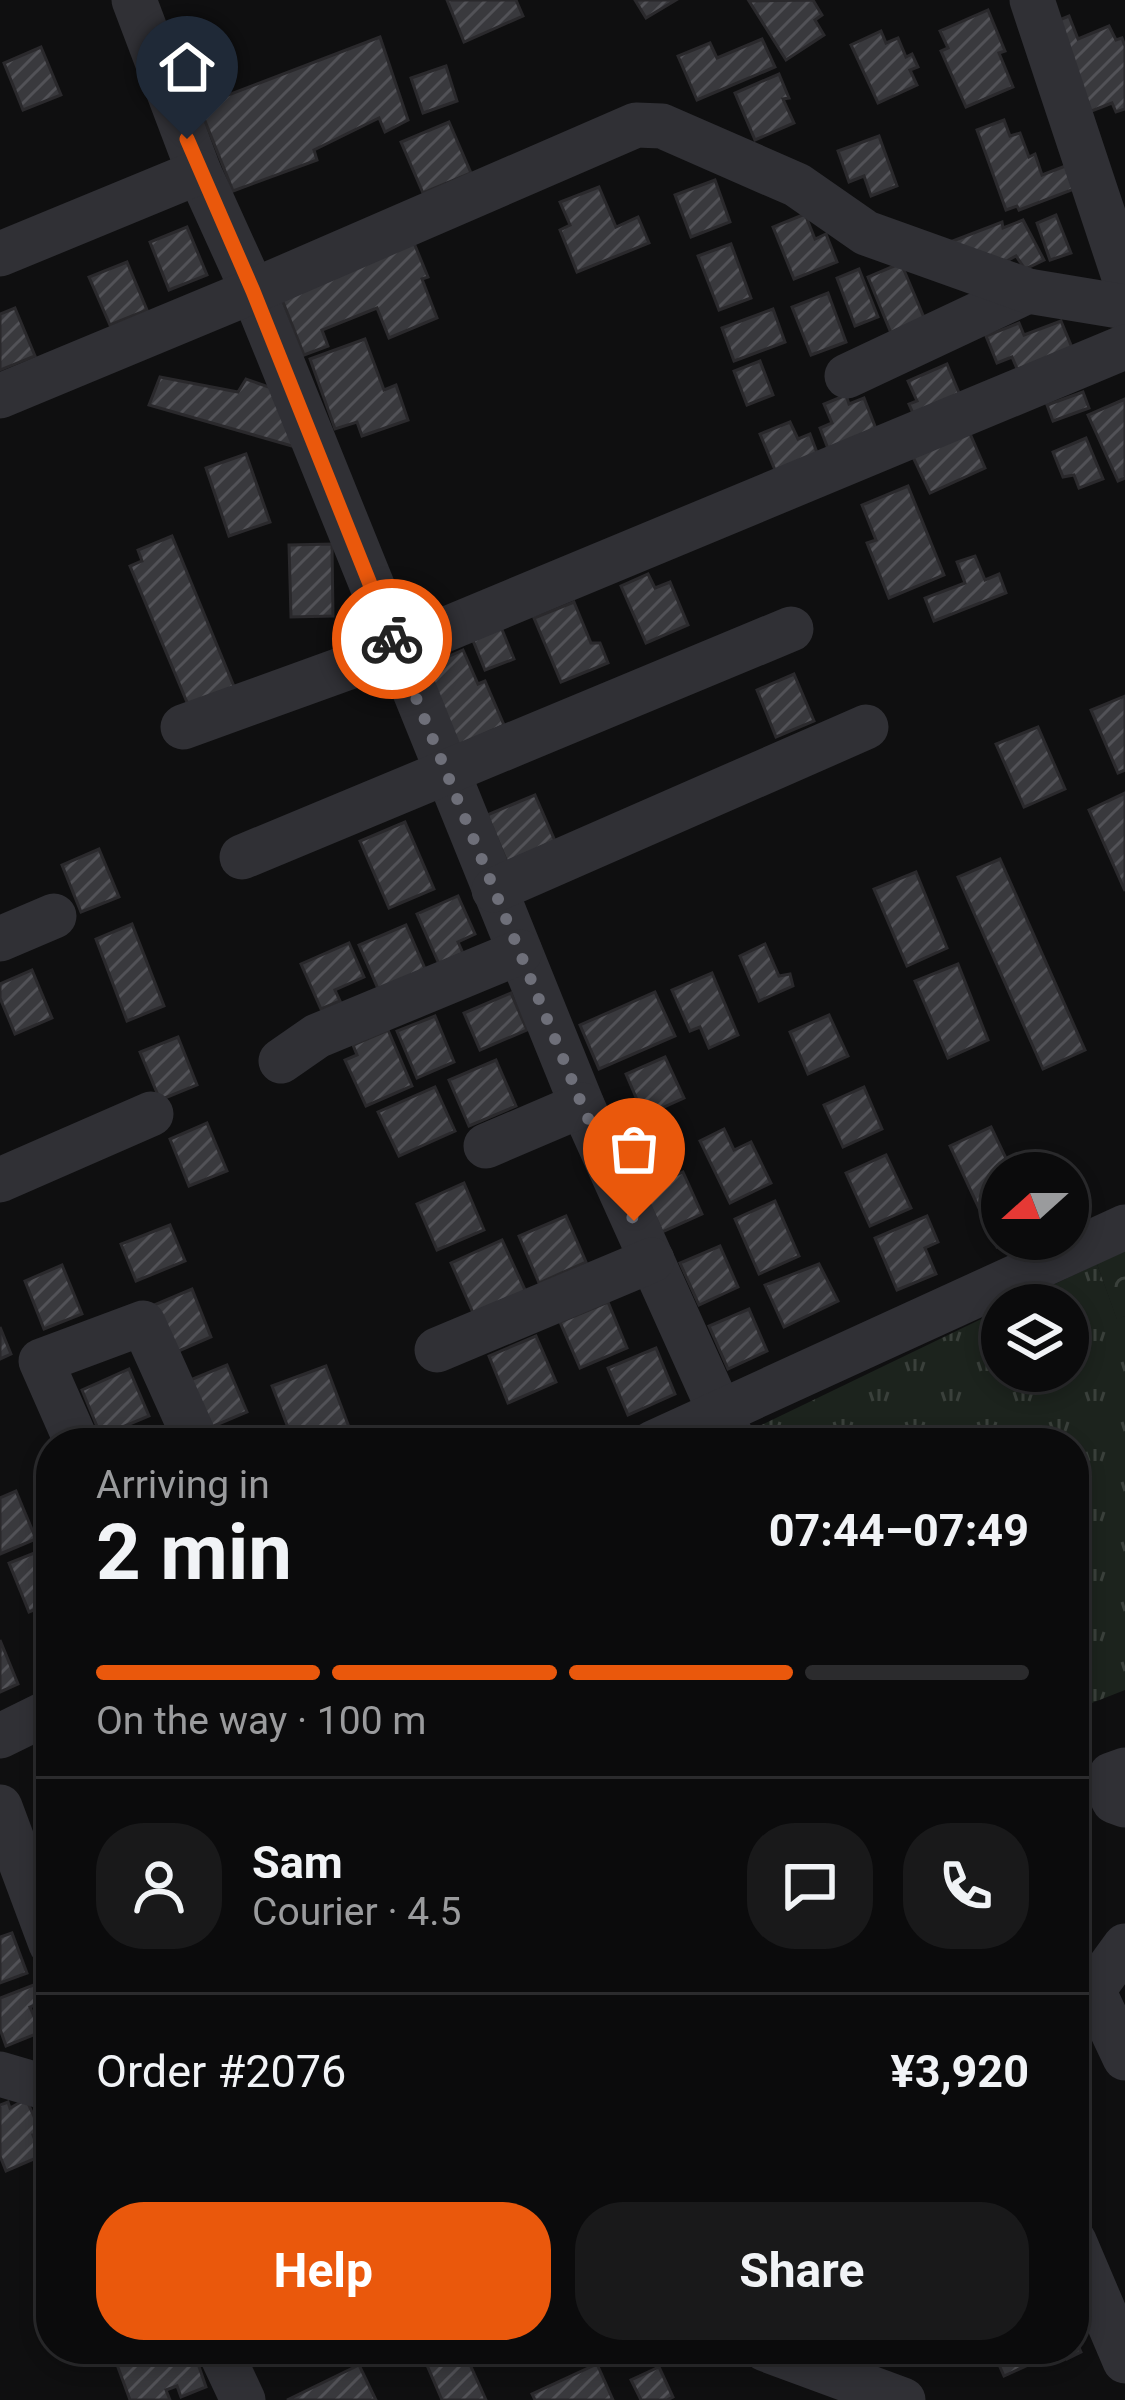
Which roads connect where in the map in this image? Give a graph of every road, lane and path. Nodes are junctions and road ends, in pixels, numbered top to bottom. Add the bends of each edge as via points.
1 (134, 0) edge
2 (1033, 0) edge
3 (199, 172) junction
4 (0, 254) edge
5 (1125, 280) edge
6 (253, 291) junction
7 (1028, 291) junction
8 (1125, 307) edge
9 (1125, 347) edge
10 (847, 376) dead end
11 (1011, 394) junction
12 (0, 396) edge
13 (1002, 442) dead end
14 (791, 629) dead end
15 (396, 650) junction
16 (183, 728) dead end
17 (866, 728) dead end
18 (446, 771) junction
19 (242, 857) dead end
20 (494, 890) junction
21 (54, 916) dead end
22 (0, 939) edge
23 (520, 952) junction
24 (281, 1060) dead end
25 (582, 1105) junction
26 (151, 1114) dead end
27 (486, 1146) dead end
28 (0, 1180) edge
29 (1125, 1227) edge
30 (652, 1260) junction
31 (437, 1350) dead end
32 (70, 1428) edge
33 (190, 1428) edge
34 (728, 1428) edge
35 (36, 1718) edge
36 (0, 1736) edge
37 (1125, 1770) edge
38 (1125, 1805) edge
39 (0, 1807) edge
40 (36, 1904) edge
41 (1125, 1946) edge
42 (1125, 2058) edge
43 (0, 2074) edge
44 (36, 2085) edge
45 (1089, 2277) edge
46 (1125, 2361) edge
47 (227, 2364) edge
48 (806, 2364) edge
49 (243, 2400) edge
50 (903, 2400) edge

1 - 3 street
2 - 5 street
3 - 4 street
3 - 6 street
6 - 7 street via 635,124 662,126 797,184 866,232
6 - 12 street
6 - 15 street
7 - 8 street
7 - 10 street
9 - 11 street
11 - 13 street
11 - 15 street
14 - 18 street
15 - 16 street
15 - 18 street
17 - 20 street
18 - 19 street
18 - 20 street
20 - 23 street
21 - 22 street
23 - 24 street via 317,1036
23 - 25 street
25 - 27 street
25 - 30 street
26 - 28 street
29 - 34 street
30 - 31 street
30 - 34 street
32 - 33 street via 41,1361 143,1323
35 - 36 street
37 - 38 street via 1106,1786
39 - 40 street
41 - 42 street via 1093,1990
43 - 44 street
45 - 46 street
47 - 49 street
48 - 50 street

